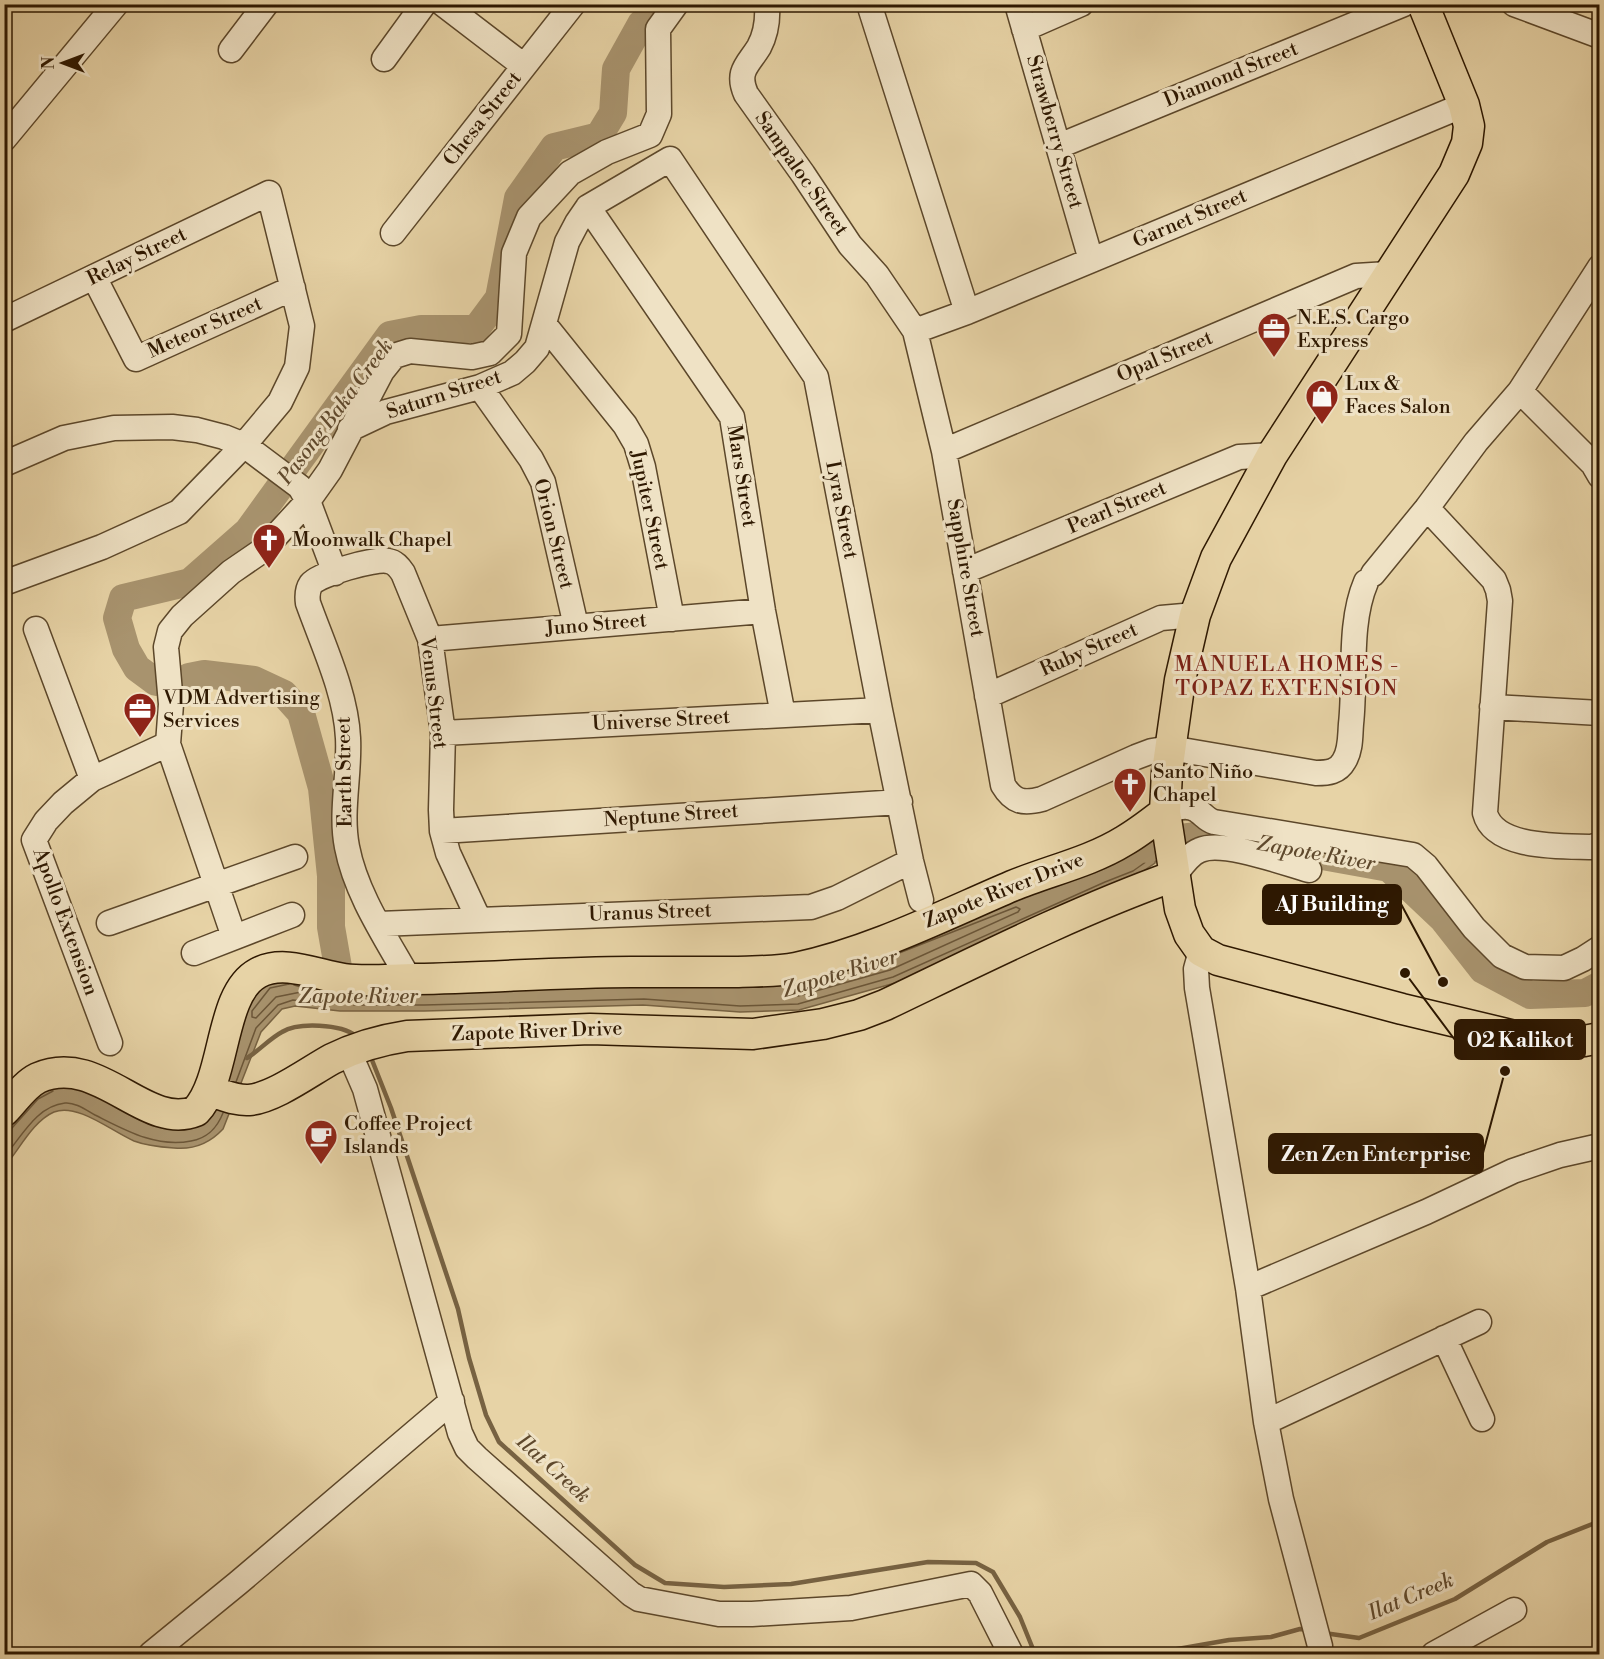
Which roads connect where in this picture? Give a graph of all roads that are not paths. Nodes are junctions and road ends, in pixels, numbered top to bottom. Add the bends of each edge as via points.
1 (116, 4) edge
2 (266, 4) edge
3 (424, 4) edge
4 (443, 4) edge
5 (573, 4) edge
6 (676, 4) edge
7 (767, 4) edge
8 (869, 4) edge
9 (1017, 4) edge
10 (1081, 4) edge
11 (1404, 4) edge
12 (1423, 4) edge
13 (1514, 4) edge
14 (1024, 29) junction
15 (1599, 36) edge
16 (231, 50) dead end
17 (384, 59) dead end
18 (524, 66) junction
19 (1464, 105) junction
20 (4, 139) edge
21 (1059, 146) junction
22 (670, 159) joint
23 (588, 207) junction
24 (393, 233) dead end
25 (1091, 260) junction
26 (1599, 267) edge
27 (1388, 274) junction
28 (94, 277) junction
29 (292, 288) junction
30 (967, 312) junction
31 (4, 320) edge
32 (544, 324) junction
33 (915, 331) junction
34 (480, 387) junction
35 (1520, 391) junction
36 (350, 429) junction
37 (244, 445) junction
38 (944, 451) junction
39 (1272, 455) junction
40 (4, 464) edge
41 (1599, 476) edge
42 (304, 494) junction
43 (1427, 508) junction
44 (965, 571) junction
45 (335, 573) junction
46 (4, 583) edge
47 (763, 611) junction
48 (1195, 615) junction
49 (672, 619) junction
50 (576, 626) junction
51 (36, 629) dead end
52 (430, 639) junction
53 (987, 696) junction
54 (1492, 707) junction
55 (880, 710) junction
56 (1599, 713) edge
57 (783, 715) junction
58 (443, 733) junction
59 (168, 744) junction
60 (1170, 748) junction
61 (92, 779) junction
62 (900, 802) junction
63 (442, 831) junction
64 (1169, 843) junction
65 (1599, 845) edge
66 (295, 857) dead end
67 (911, 861) junction
68 (1309, 870) dead end
69 (216, 885) junction
70 (921, 900) dead end
71 (292, 915) dead end
72 (479, 920) junction
73 (109, 923) dead end
74 (379, 924) junction
75 (234, 937) junction
76 (1599, 948) edge
77 (1201, 951) junction
78 (194, 952) dead end
79 (409, 979) junction
80 (1599, 1038) edge
81 (110, 1043) dead end
82 (361, 1047) junction
83 (220, 1094) junction
84 (4, 1111) edge
85 (1599, 1146) edge
86 (1248, 1288) junction
87 (1479, 1322) dead end
88 (1444, 1338) junction
89 (452, 1401) junction
90 (1482, 1419) dead end
91 (1266, 1422) junction
92 (1514, 1610) dead end
93 (1319, 1650) edge
94 (151, 1654) edge
95 (1011, 1654) edge
96 (1434, 1654) edge

1 - 20 street
2 - 16 street
3 - 17 street
4 - 18 street
5 - 18 street, Chesa Street
6 - 36 street via 658,29 659,114 650,135 607,152 570,173 529,218 514,253 509,334 490,353 472,357 411,351 394,356
7 - 33 street, Sampaloc Street via 765,31 745,66 741,84 850,245 877,275
8 - 30 street
9 - 14 street, Strawberry Street
10 - 14 street
11 - 21 street, Diamond Street
12 - 19 main road
13 - 15 street
14 - 21 street, Strawberry Street
18 - 24 street, Chesa Street
19 - 25 street, Garnet Street
19 - 27 main road via 1469,126 1462,159
21 - 25 street, Strawberry Street
22 - 23 street, Saturn Street
22 - 55 street, Lyra Street via 816,377
23 - 32 street, Saturn Street via 567,242
23 - 47 street, Mars Street via 732,417
25 - 30 street, Garnet Street
26 - 35 street
27 - 38 street, Opal Street via 1356,276
27 - 39 main road
28 - 29 street, Meteor Street via 136,359
28 - 29 street, Relay Street via 269,193
28 - 31 street, Relay Street
29 - 37 street via 302,326 297,367 280,402
30 - 33 street, Garnet Street
32 - 34 street, Saturn Street via 537,348 525,362 512,373
32 - 49 street, Jupiter Street via 636,444
33 - 38 street, Sapphire Street
34 - 36 street, Saturn Street via 386,412
34 - 50 street, Orion Street via 543,482
35 - 41 street via 1593,464
35 - 43 street
36 - 42 street via 330,470
37 - 40 street via 197,430 114,428 64,438
37 - 42 street
37 - 46 street via 179,512 102,547
38 - 44 street, Sapphire Street
39 - 44 street, Pearl Street via 1239,457
39 - 48 main road via 1216,558
42 - 45 street
42 - 59 street via 262,550 231,572 170,631 166,647 171,704
43 - 54 street via 1494,580 1498,590
43 - 60 street via 1370,578 1359,601 1348,753 1337,770 1316,772
44 - 53 street, Sapphire Street
45 - 52 street, Venus Street via 379,560 397,565
45 - 74 street, Earth Street via 315,580 307,595 308,603 346,719 347,849
47 - 49 street, Juno Street
47 - 57 street, Mars Street
48 - 53 street, Ruby Street via 1161,618
48 - 60 main road
49 - 50 street, Juno Street
50 - 52 street, Juno Street
51 - 61 street
52 - 58 street, Venus Street
53 - 60 street, Sapphire Street via 1003,785 1018,801 1042,800 1136,757
54 - 56 street
54 - 65 street via 1485,813 1491,827 1500,834 1542,845
55 - 57 street, Universe Street
55 - 62 street, Lyra Street
57 - 58 street, Universe Street
58 - 63 street, Venus Street
59 - 61 street, Apollo Extension
59 - 69 street
60 - 64 main road via 1165,793
61 - 81 street, Apollo Extension via 63,803 34,840
62 - 63 street, Neptune Street
62 - 67 street, Lyra Street
63 - 72 street, Venus Street
64 - 68 street via 1191,856 1210,848 1239,851
64 - 76 street, Zapote River Drive via 1179,807 1194,808 1209,821 1413,855 1502,956 1525,967 1564,968
64 - 77 main road via 1180,909 1189,934
64 - 79 main road, Zapote River Drive via 1124,842 882,940 795,968
64 - 82 main road, Zapote River Drive via 1118,896 859,1015 753,1034 590,1029 407,1036
66 - 69 street
67 - 70 street, Lyra Street
67 - 72 street, Uranus Street via 812,907
69 - 73 street
69 - 75 street
71 - 75 street
72 - 74 street, Uranus Street
74 - 79 street, Earth Street
75 - 78 street
77 - 80 main road via 1240,968 1519,1037 1552,1043
77 - 86 street via 1196,969 1197,988
79 - 83 main road, Zapote River Drive via 345,979 289,969 258,973 244,985 235,1002 221,1055
82 - 83 main road, Zapote River Drive via 252,1100
82 - 89 street via 365,1089
83 - 84 main road, Zapote River Drive via 196,1111 177,1114 155,1110 74,1072 37,1079
85 - 86 street via 1514,1172
86 - 91 street
87 - 88 street
88 - 90 street
88 - 91 street
89 - 94 street
89 - 95 street via 467,1448 639,1599 719,1614 764,1613 851,1608 971,1584 980,1593
91 - 93 street
92 - 96 street

